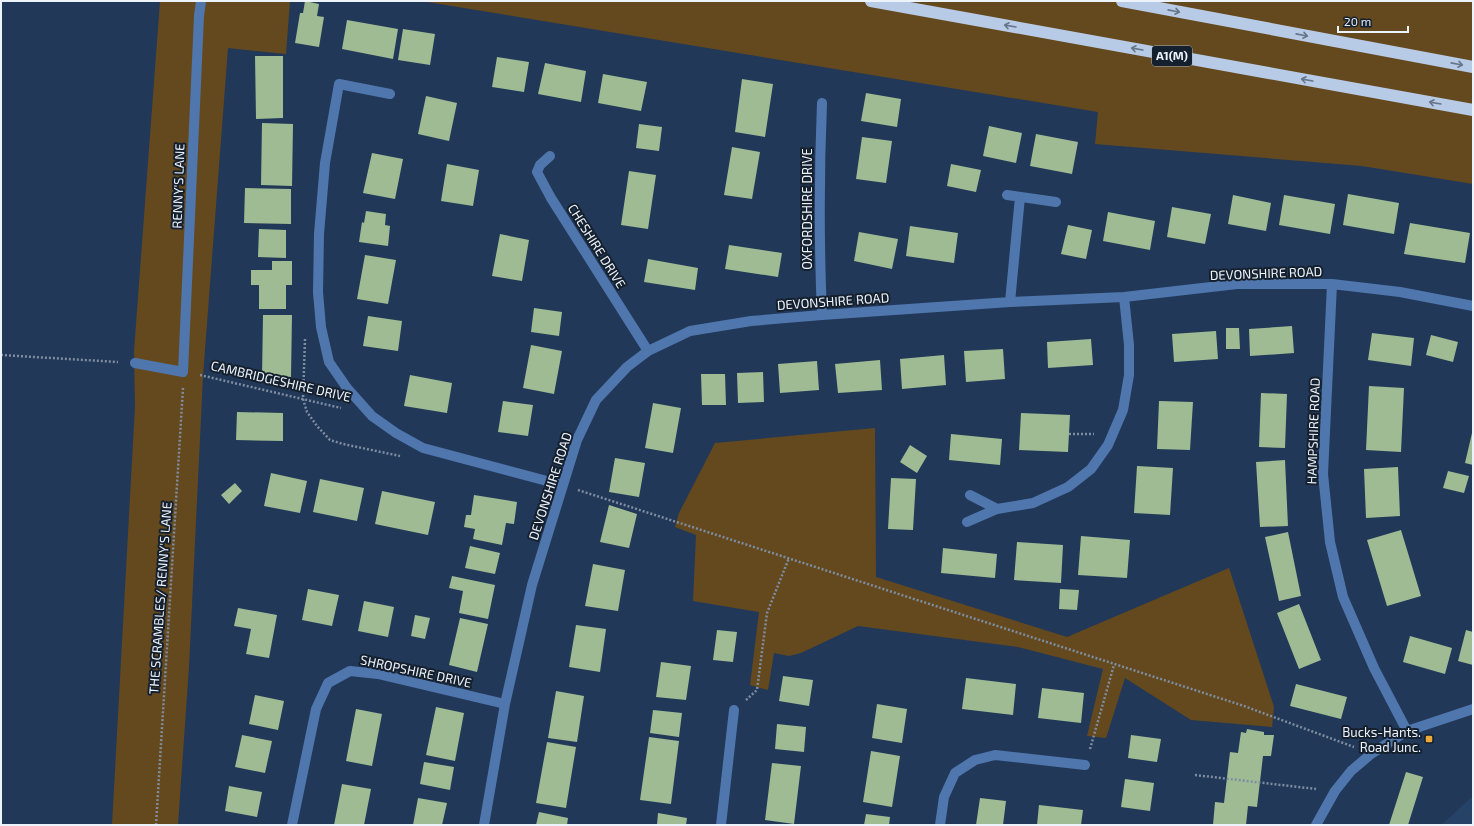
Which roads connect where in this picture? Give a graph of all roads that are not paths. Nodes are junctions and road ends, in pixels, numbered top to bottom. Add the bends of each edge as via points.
1 (200, 1) edge
2 (871, 1) edge
3 (1122, 1) edge
4 (1473, 67) edge
5 (390, 94) dead end
6 (822, 103) dead end
7 (1473, 110) edge
8 (550, 156) dead end
9 (1007, 195) dead end
10 (1020, 197) junction
11 (1056, 202) dead end
12 (1332, 284) junction
13 (1124, 297) junction
14 (1010, 302) junction
15 (1473, 306) edge
16 (822, 315) junction
17 (648, 351) junction
18 (135, 362) road end
19 (562, 485) junction
20 (970, 495) dead end
21 (997, 509) junction
22 (967, 522) dead end
23 (505, 704) junction
24 (1473, 709) edge
25 (734, 710) road end
26 (1407, 731) junction
27 (1085, 765) road end
28 (292, 825) edge
29 (484, 825) edge
30 (721, 825) edge
31 (940, 825) edge
32 (1316, 825) edge

1 - 18 street, RENNY'S LANE via 184,372
7 -> 2 highway, A1(M)
3 -> 4 highway
5 - 19 street, CAMBRIDGESHIRE DRIVE via 339,84 325,163 319,234 318,299 329,362 347,388 372,416 423,448
6 - 16 street, OXFORDSHIRE DRIVE via 819,170
8 - 17 street, CHESHIRE DRIVE via 540,165 537,172
9 - 10 street
10 - 11 street
10 - 14 street
12 - 13 street, DEVONSHIRE ROAD via 1237,284
12 - 15 street, DEVONSHIRE ROAD via 1400,292
12 - 26 street, HAMPSHIRE ROAD via 1323,474 1330,542 1343,598 1374,668
13 - 14 street, DEVONSHIRE ROAD
13 - 21 street via 1129,375 1123,410 1108,445 1090,469 1068,487 1033,503
14 - 16 street, DEVONSHIRE ROAD
16 - 17 street, DEVONSHIRE ROAD via 752,321 690,331
17 - 19 street, DEVONSHIRE ROAD via 627,367 596,400 577,440
19 - 23 street, DEVONSHIRE ROAD via 532,585
20 - 21 street
21 - 22 street
23 - 28 street, SHROPSHIRE DRIVE via 378,674 350,671 328,683 316,709
23 - 29 street, DEVONSHIRE ROAD
24 - 26 street
25 - 30 street
26 - 32 street via 1371,754 1351,771 1335,791
27 - 31 street via 995,755 975,760 955,773 944,797

